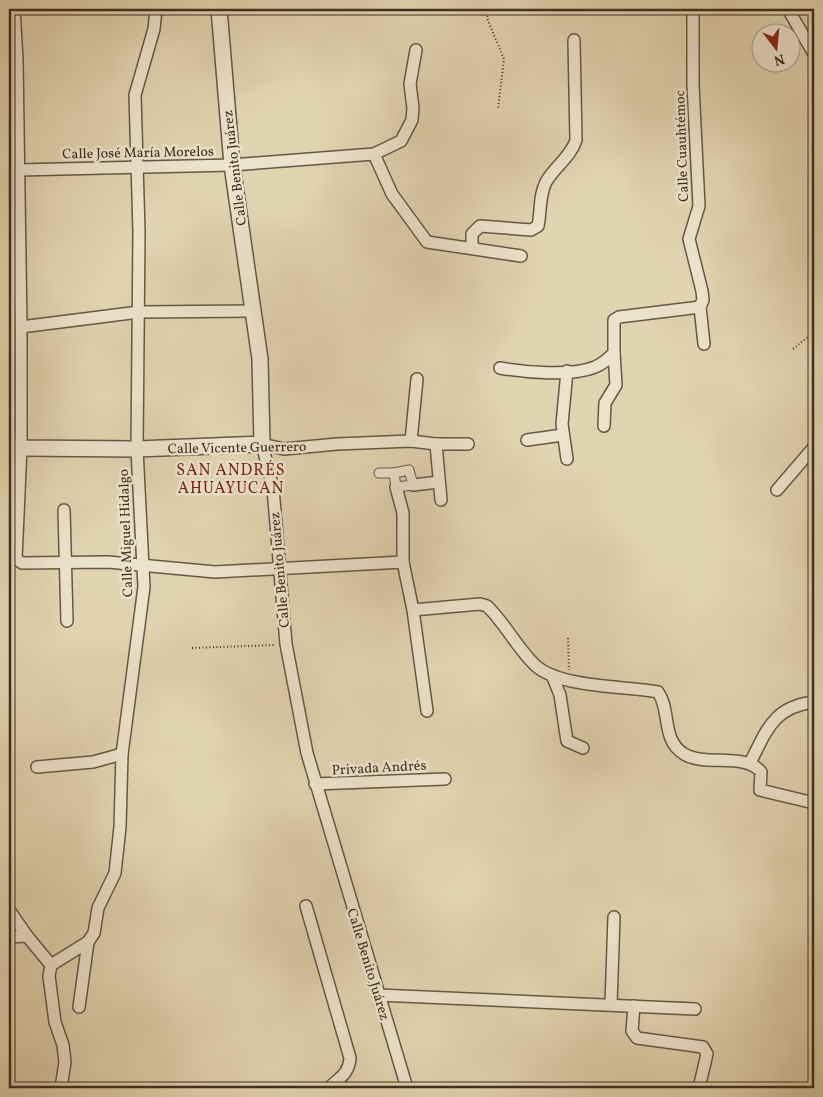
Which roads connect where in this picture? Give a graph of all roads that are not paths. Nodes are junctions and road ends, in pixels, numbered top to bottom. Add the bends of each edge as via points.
1 (14, 9) edge
2 (156, 9) edge
3 (219, 9) edge
4 (693, 9) edge
5 (788, 9) edge
6 (574, 40) dead end
7 (416, 50) dead end
8 (814, 54) edge
9 (374, 154) junction
10 (232, 165) junction
11 (137, 167) junction
12 (18, 170) junction
13 (472, 247) junction
14 (521, 256) dead end
15 (700, 307) junction
16 (253, 311) junction
17 (139, 312) junction
18 (21, 328) junction
19 (704, 344) dead end
20 (614, 354) junction
21 (500, 368) dead end
22 (567, 371) junction
23 (417, 379) dead end
24 (604, 426) dead end
25 (563, 435) junction
26 (411, 440) junction
27 (527, 440) dead end
28 (262, 444) junction
29 (436, 444) junction
30 (468, 444) dead end
31 (15, 447) edge
32 (814, 447) edge
33 (137, 448) junction
34 (567, 459) dead end
35 (379, 473) dead end
36 (394, 473) junction
37 (439, 482) junction
38 (413, 485) junction
39 (396, 487) junction
40 (776, 490) dead end
41 (441, 500) dead end
42 (64, 510) dead end
43 (403, 562) junction
44 (65, 563) junction
45 (144, 567) junction
46 (281, 570) junction
47 (413, 610) junction
48 (67, 621) dead end
49 (552, 675) junction
50 (814, 702) edge
51 (427, 712) dead end
52 (583, 748) dead end
53 (122, 754) junction
54 (750, 763) junction
55 (37, 767) dead end
56 (445, 779) dead end
57 (315, 784) junction
58 (814, 803) edge
59 (306, 906) dead end
60 (9, 910) edge
61 (614, 917) dead end
62 (27, 936) junction
63 (9, 937) edge
64 (88, 942) junction
65 (51, 965) junction
66 (378, 995) junction
67 (611, 1004) junction
68 (79, 1006) dead end
69 (634, 1006) junction
70 (694, 1009) dead end
71 (61, 1088) edge
72 (329, 1088) edge
73 (407, 1088) edge
74 (699, 1088) edge

1 - 12 street
2 - 11 street, Calle Miguel Hidalgo via 151,43 135,95
3 - 10 street, Calle Benito Juárez
4 - 15 street, Calle Cuauhtémoc via 699,206 689,239 702,291
5 - 8 street
6 - 13 street via 576,140 573,150 556,166 543,188 538,226 531,230 475,228
7 - 9 street, Calle José María Morelos via 410,84 412,120 401,141
9 - 10 street, Calle José María Morelos
9 - 13 street via 392,194 427,242
10 - 11 street, Calle José María Morelos
10 - 16 street, Calle Benito Juárez
11 - 12 street, Calle José María Morelos
11 - 17 street, Calle Miguel Hidalgo
12 - 18 street
13 - 14 street
15 - 19 street, Calle Cuauhtémoc
15 - 20 street via 619,317 613,326
16 - 17 street
16 - 28 street, Calle Benito Juárez via 260,359
17 - 18 street
17 - 33 street, Calle Miguel Hidalgo
18 - 31 street
20 - 22 street via 593,368
20 - 24 street via 616,386 605,403
21 - 22 street
22 - 25 street
23 - 26 street
25 - 27 street
25 - 34 street
26 - 28 street, Calle Vicente Guerrero via 284,449
26 - 29 street, Calle Vicente Guerrero
28 - 33 street, Calle Vicente Guerrero
28 - 46 street, Calle Benito Juárez via 272,488
29 - 30 street, Calle Vicente Guerrero
29 - 37 street
31 - 33 street, Calle Vicente Guerrero
31 - 44 street via 16,559 22,563
32 - 40 street
33 - 45 street, Calle Miguel Hidalgo
35 - 36 street
36 - 38 street via 409,470
36 - 39 street
37 - 38 street
37 - 41 street
38 - 39 street
39 - 43 street via 403,513
42 - 44 street
43 - 46 street
43 - 47 street
44 - 45 street via 108,562
44 - 48 street
45 - 46 street via 215,572
45 - 53 street, Calle Miguel Hidalgo via 143,600
46 - 57 street, Calle Benito Juárez via 286,644
47 - 49 street via 487,606 537,667
47 - 51 street
49 - 52 street via 560,695 568,741
49 - 54 street via 608,687 658,692 668,730 674,744 684,754 697,759
50 - 54 street via 800,703 783,711 771,722
53 - 55 street via 93,762
53 - 64 street, Calle Miguel Hidalgo via 115,873 98,908 94,933
54 - 58 street via 761,772 760,790
56 - 57 street, Privada Andrés
57 - 66 street, Calle Benito Juárez
59 - 72 street via 350,1058 349,1068 343,1077
60 - 62 street
61 - 67 street
62 - 63 street
62 - 65 street
64 - 65 street
64 - 68 street, Calle Miguel Hidalgo
65 - 71 street via 55,1022 64,1045
66 - 67 street
66 - 73 street, Calle Benito Juárez
67 - 69 street
69 - 70 street
69 - 74 street via 632,1031 637,1038 706,1049

